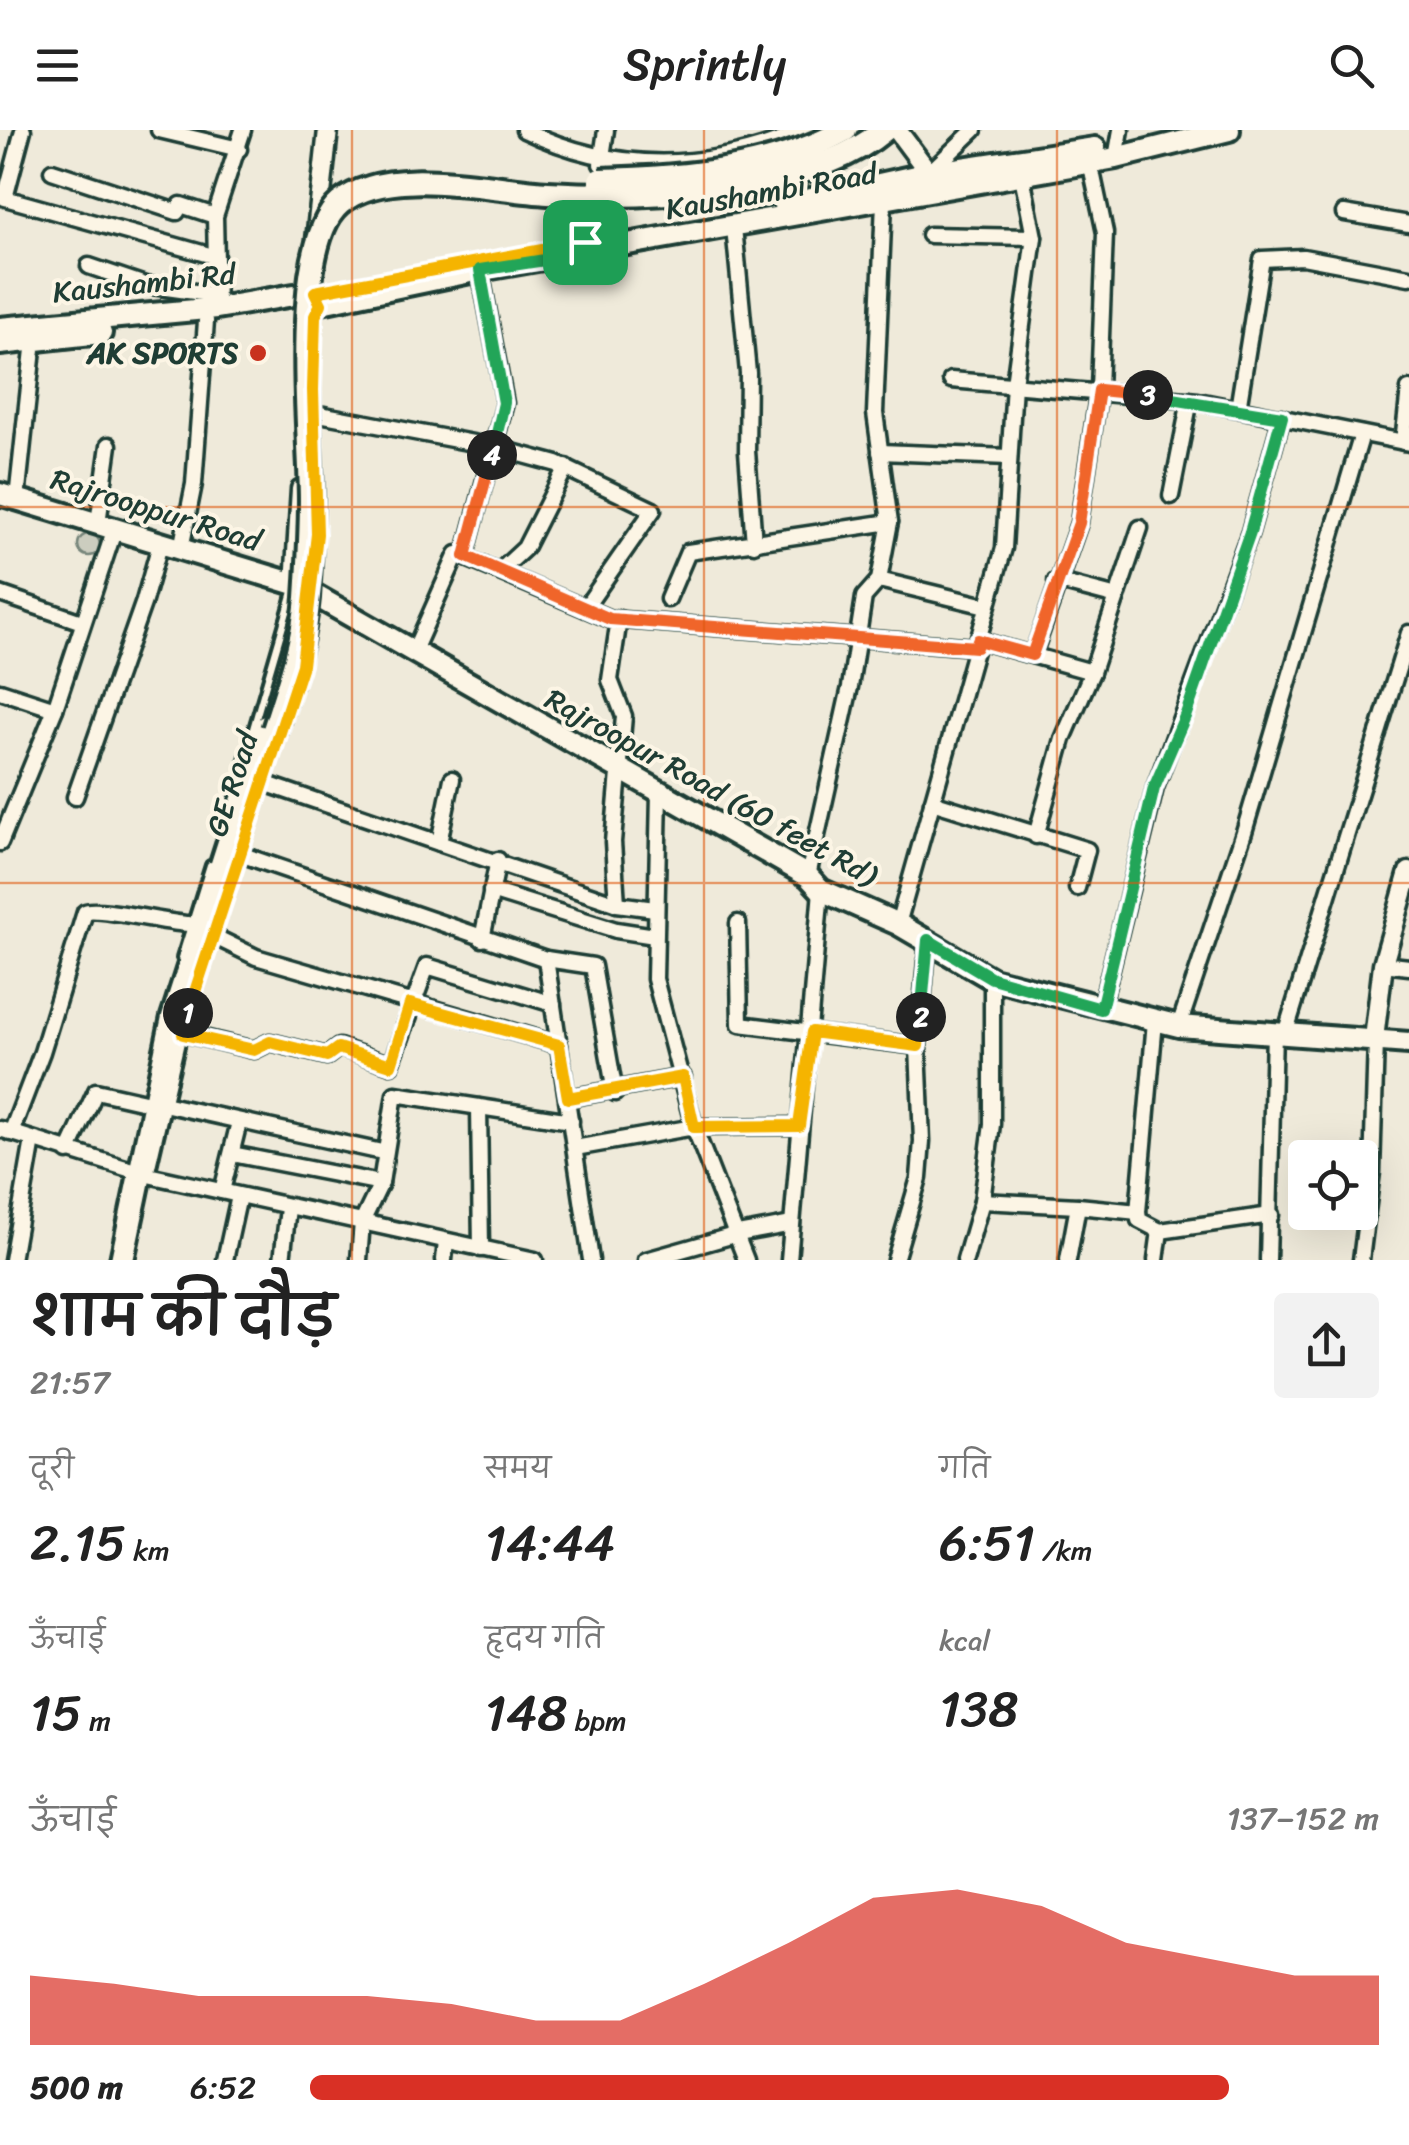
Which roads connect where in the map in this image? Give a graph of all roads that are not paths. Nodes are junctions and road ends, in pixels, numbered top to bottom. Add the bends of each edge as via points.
1 (23, 130) edge
2 (159, 130) edge
3 (244, 130) edge
4 (328, 130) edge
5 (524, 130) edge
6 (606, 130) edge
7 (807, 130) edge
8 (846, 130) edge
9 (884, 130) edge
10 (897, 130) edge
11 (974, 130) edge
12 (1174, 130) edge
13 (1217, 131) edge
14 (1118, 144) edge
15 (239, 150) junction
16 (602, 159) junction
17 (1090, 162) junction
18 (52, 171) dead end
19 (4, 173) edge
20 (1022, 176) junction
21 (931, 183) junction
22 (884, 202) junction
23 (1344, 213) dead end
24 (215, 216) junction
25 (1409, 224) edge
26 (734, 227) junction
27 (929, 234) dead end
28 (1034, 237) junction
29 (584, 248) junction
30 (213, 256) junction
31 (88, 266) dead end
32 (480, 270) junction
33 (1409, 277) edge
34 (307, 303) junction
35 (213, 308) junction
36 (0, 328) edge
37 (34, 340) junction
38 (0, 344) edge
39 (950, 380) dead end
40 (1014, 384) junction
41 (1409, 388) edge
42 (1099, 390) junction
43 (1190, 400) junction
44 (1238, 409) junction
45 (314, 414) junction
46 (1282, 417) junction
47 (1362, 434) junction
48 (1406, 442) edge
49 (109, 445) dead end
50 (494, 447) junction
51 (880, 452) junction
52 (1009, 457) junction
53 (566, 467) junction
54 (8, 496) edge
55 (1171, 496) dead end
56 (890, 522) junction
57 (106, 525) junction
58 (1140, 528) dead end
59 (161, 540) junction
60 (754, 544) junction
61 (181, 549) junction
62 (465, 556) junction
63 (500, 572) junction
64 (878, 580) junction
65 (1056, 581) junction
66 (303, 590) junction
67 (0, 594) edge
68 (1117, 597) junction
69 (668, 600) dead end
70 (986, 606) junction
71 (585, 608) junction
72 (620, 619) junction
73 (82, 622) junction
74 (1409, 633) edge
75 (857, 641) junction
76 (977, 644) junction
77 (413, 653) junction
78 (1032, 655) junction
79 (1092, 672) junction
80 (0, 691) edge
81 (55, 708) junction
82 (270, 729) junction
83 (616, 770) junction
84 (452, 779) dead end
85 (264, 782) junction
86 (659, 792) junction
87 (75, 797) dead end
88 (932, 802) junction
89 (1036, 836) junction
90 (1, 839) edge
91 (439, 843) junction
92 (240, 854) junction
93 (498, 860) junction
94 (1409, 872) edge
95 (815, 883) junction
96 (1078, 888) dead end
97 (491, 892) junction
98 (616, 904) junction
99 (655, 908) junction
100 (738, 923) dead end
101 (188, 924) junction
102 (898, 924) junction
103 (213, 936) junction
104 (655, 936) junction
105 (482, 938) junction
106 (928, 940) junction
107 (546, 960) junction
108 (1383, 964) junction
109 (1409, 968) edge
110 (992, 978) junction
111 (410, 1004) junction
112 (553, 1004) junction
113 (1101, 1009) junction
114 (1156, 1021) junction
115 (1180, 1026) junction
116 (812, 1032) junction
117 (1279, 1033) junction
118 (183, 1034) junction
119 (1375, 1039) junction
120 (1409, 1043) edge
121 (559, 1045) junction
122 (918, 1046) junction
123 (683, 1077) junction
124 (615, 1092) junction
125 (568, 1098) junction
126 (145, 1102) junction
127 (168, 1104) junction
128 (479, 1106) junction
129 (571, 1121) junction
130 (239, 1122) junction
131 (799, 1126) junction
132 (694, 1127) junction
133 (6, 1131) edge
134 (33, 1140) junction
135 (575, 1148) junction
136 (68, 1152) junction
137 (382, 1152) junction
138 (232, 1154) junction
139 (142, 1172) junction
140 (381, 1183) junction
141 (222, 1191) junction
142 (239, 1196) junction
143 (982, 1201) junction
144 (1078, 1206) junction
145 (288, 1208) junction
146 (1138, 1212) junction
147 (1272, 1214) junction
148 (362, 1222) junction
149 (792, 1224) junction
150 (1160, 1231) junction
151 (738, 1234) junction
152 (446, 1241) junction
153 (481, 1249) junction
154 (528, 1259) edge
155 (12, 1260) edge
156 (122, 1260) edge
157 (134, 1260) edge
158 (225, 1260) edge
159 (282, 1260) edge
160 (359, 1260) edge
161 (444, 1260) edge
162 (590, 1260) edge
163 (646, 1260) edge
164 (746, 1260) edge
165 (789, 1260) edge
166 (894, 1260) edge
167 (966, 1260) edge
168 (1068, 1260) edge
169 (1156, 1260) edge
170 (1268, 1260) edge
171 (1361, 1260) edge

1 - 19 street
2 - 15 street
3 - 15 street
4 - 34 street
5 - 16 street
6 - 16 street
7 - 16 street via 711,161
8 - 82 main road, bridge via 817,146 731,170 544,182 436,173 370,182 339,198 314,243 304,309 304,544 290,651
9 - 82 main road, bridge via 861,149 732,185 643,196 436,180 386,184 340,202 316,249 308,307 306,599 297,658
10 - 21 street
11 - 21 street
12 - 14 main road
13 - 14 main road, Kaushambi Road
14 - 17 main road, Kaushambi Road
14 - 21 main road
15 - 24 street
16 - 29 street
17 - 20 main road, Kaushambi Road
17 - 42 street via 1104,233
18 - 24 street via 176,212 181,206
19 - 30 street via 5,198
20 - 21 main road, Kaushambi Road
20 - 28 street
21 - 22 main road, Kaushambi Road
21 - 29 main road
22 - 26 main road, Kaushambi Road
22 - 51 street via 874,386
23 - 25 street
24 - 30 street
26 - 29 main road, Kaushambi Road
26 - 60 street
27 - 28 street
28 - 40 street
29 - 32 main road, Kaushambi Road
29 - 34 main road
30 - 35 street
31 - 35 street
32 - 34 main road, Kaushambi Road
32 - 50 street via 504,403
33 - 44 street via 1304,257 1262,260
34 - 35 main road, Kaushambi Road
34 - 45 street, GE Road
34 - 66 street, GE Road
35 - 36 main road, Kaushambi Rd
35 - 37 main road, Kaushambi Road
35 - 61 street
37 - 38 main road, Kaushambi Road
37 - 54 street
39 - 40 street
40 - 42 street
40 - 52 street
41 - 48 street
42 - 43 street
42 - 65 street via 1079,523
43 - 44 street
43 - 55 street
44 - 46 street
45 - 50 street
45 - 66 street, GE Road via 317,534
46 - 47 street
46 - 113 street via 1250,532 1154,788
47 - 48 street
47 - 115 street
49 - 57 street
50 - 53 street
50 - 62 street
51 - 52 street
51 - 56 street
52 - 70 street via 1004,548
53 - 63 street via 525,548
53 - 71 street via 653,510
54 - 57 main road, Rajrooppur Road
56 - 60 street
56 - 64 street
57 - 59 main road, Rajrooppur Road
57 - 73 street
58 - 68 street
59 - 61 main road, Rajrooppur Road
59 - 87 street
60 - 69 street via 688,552
61 - 66 main road, Rajrooppur Road
62 - 63 street
62 - 77 street via 457,554
63 - 71 street
64 - 70 street
64 - 75 street via 864,598
65 - 68 street
65 - 78 street
66 - 77 main road, Rajroopur Road (60 feet Rd)
66 - 85 lane, GE Road via 302,665
66 - 101 lane, GE Road
67 - 73 street
68 - 79 street
70 - 76 street
71 - 72 street
72 - 75 street
72 - 83 street via 610,680 624,716
73 - 81 street
74 - 117 street
75 - 76 street
75 - 95 street
76 - 78 street
76 - 88 street
77 - 83 main road, Rajroopur Road (60 feet Rd)
78 - 79 street
79 - 89 street via 1063,739
80 - 81 street
81 - 90 street
82 - 139 main road via 198,957
83 - 86 main road, Rajroopur Road (60 feet Rd)
83 - 98 street
84 - 91 street
85 - 91 street
85 - 92 lane, GE Road
86 - 95 main road, Rajroopur Road (60 feet Rd)
86 - 99 street
88 - 89 street
88 - 102 street
89 - 96 street via 1087,850
91 - 93 street
92 - 103 lane, GE Road
92 - 105 street
93 - 97 street
93 - 98 street
94 - 108 street
95 - 102 main road, Rajroopur Road (60 feet Rd)
95 - 116 street
97 - 104 street
97 - 105 street
98 - 99 street
99 - 104 street
100 - 116 street via 740,1024
101 - 126 lane, GE Road
101 - 133 street via 85,912 42,1052
102 - 106 main road, Rajroopur Road (60 feet Rd)
103 - 111 street via 256,957
103 - 118 lane, GE Road
104 - 123 street via 655,978
105 - 107 street
106 - 110 main road, Rajroopur Road (60 feet Rd)
106 - 122 street
107 - 112 street
107 - 124 street via 593,966
108 - 109 street
108 - 119 street
110 - 113 main road, Rajroopur Road (60 feet Rd)
110 - 143 street via 992,1124
111 - 112 street via 427,966 436,966
111 - 118 street via 391,1065 338,1048 327,1056 270,1042 254,1050
111 - 121 street
112 - 121 street
113 - 114 main road, Rajroopur Road (60 feet Rd)
114 - 115 main road, Rajroopur Road (60 feet Rd)
114 - 146 street
115 - 117 main road, Rajroopur Road (60 feet Rd)
116 - 122 street
116 - 131 street
117 - 119 main road, Rajroopur Road (60 feet Rd)
117 - 147 street
118 - 127 lane, GE Road
119 - 120 main road, Rajroopur Road (60 feet Rd)
119 - 171 street via 1378,1095
121 - 125 street
122 - 166 street via 918,1178
123 - 124 street
123 - 132 street
124 - 125 street
125 - 129 street
126 - 136 street via 96,1091
126 - 139 lane, GE Road via 135,1151
127 - 130 street
127 - 139 lane, GE Road
128 - 129 street
128 - 137 street via 395,1094
128 - 153 street
129 - 135 street
130 - 137 street
130 - 138 street
131 - 132 street
131 - 149 street
132 - 135 street
132 - 151 street
133 - 134 street
134 - 136 street
134 - 155 street
135 - 162 street
136 - 139 street
137 - 140 street
138 - 140 street
138 - 141 street
139 - 141 street
139 - 156 main road, GE Road
139 - 157 main road, GE Road
140 - 148 street
141 - 142 street
142 - 145 street
142 - 158 street
143 - 144 street
143 - 167 street
144 - 146 street
144 - 168 street
145 - 148 street
145 - 159 street
146 - 150 street
147 - 150 street
147 - 170 street
148 - 152 street
148 - 160 street
149 - 151 street
149 - 165 street
150 - 169 street
151 - 163 street
151 - 164 street
152 - 153 street
152 - 161 street
153 - 154 street

